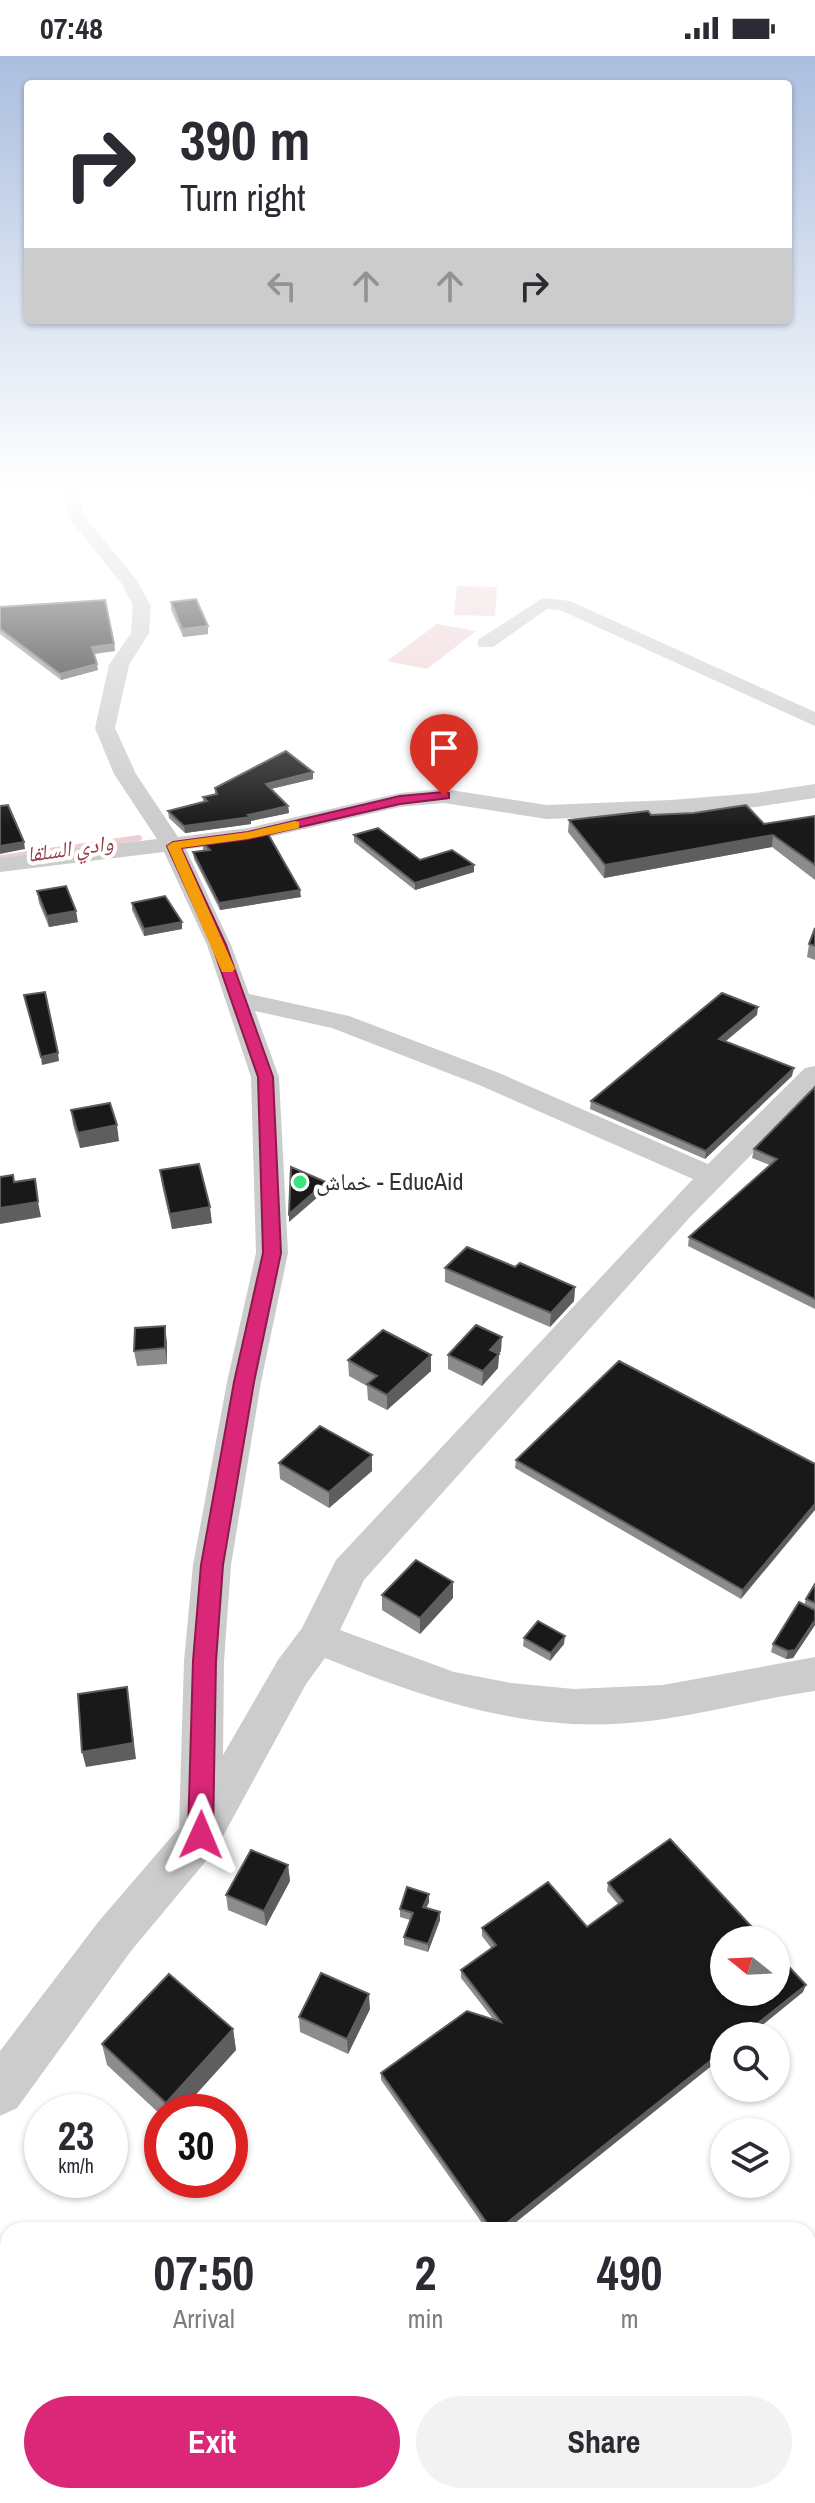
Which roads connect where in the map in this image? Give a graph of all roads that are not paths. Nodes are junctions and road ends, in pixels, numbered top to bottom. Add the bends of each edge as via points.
1 (138, 598) edge
2 (486, 643) dead end
3 (815, 720) edge
4 (815, 791) edge
5 (173, 846) junction
6 (0, 865) edge
7 (238, 999) junction
8 (815, 1074) edge
9 (714, 1177) junction
10 (317, 1638) junction
11 (815, 1674) edge
12 (201, 1835) junction
13 (0, 2091) edge

1 - 5 street via 140,633 119,665 105,728 125,774
2 - 3 street via 543,603 564,605
4 - 5 street via 699,805 547,812 444,796 400,800 248,835
5 - 6 street
5 - 7 street
7 - 9 street via 340,1022 489,1079
7 - 12 street via 265,1077 272,1253 212,1565 204,1661
8 - 9 street
9 - 10 street via 349,1571
10 - 11 street via 452,1689 611,1707
10 - 12 street via 292,1672
12 - 13 street via 115,1936

